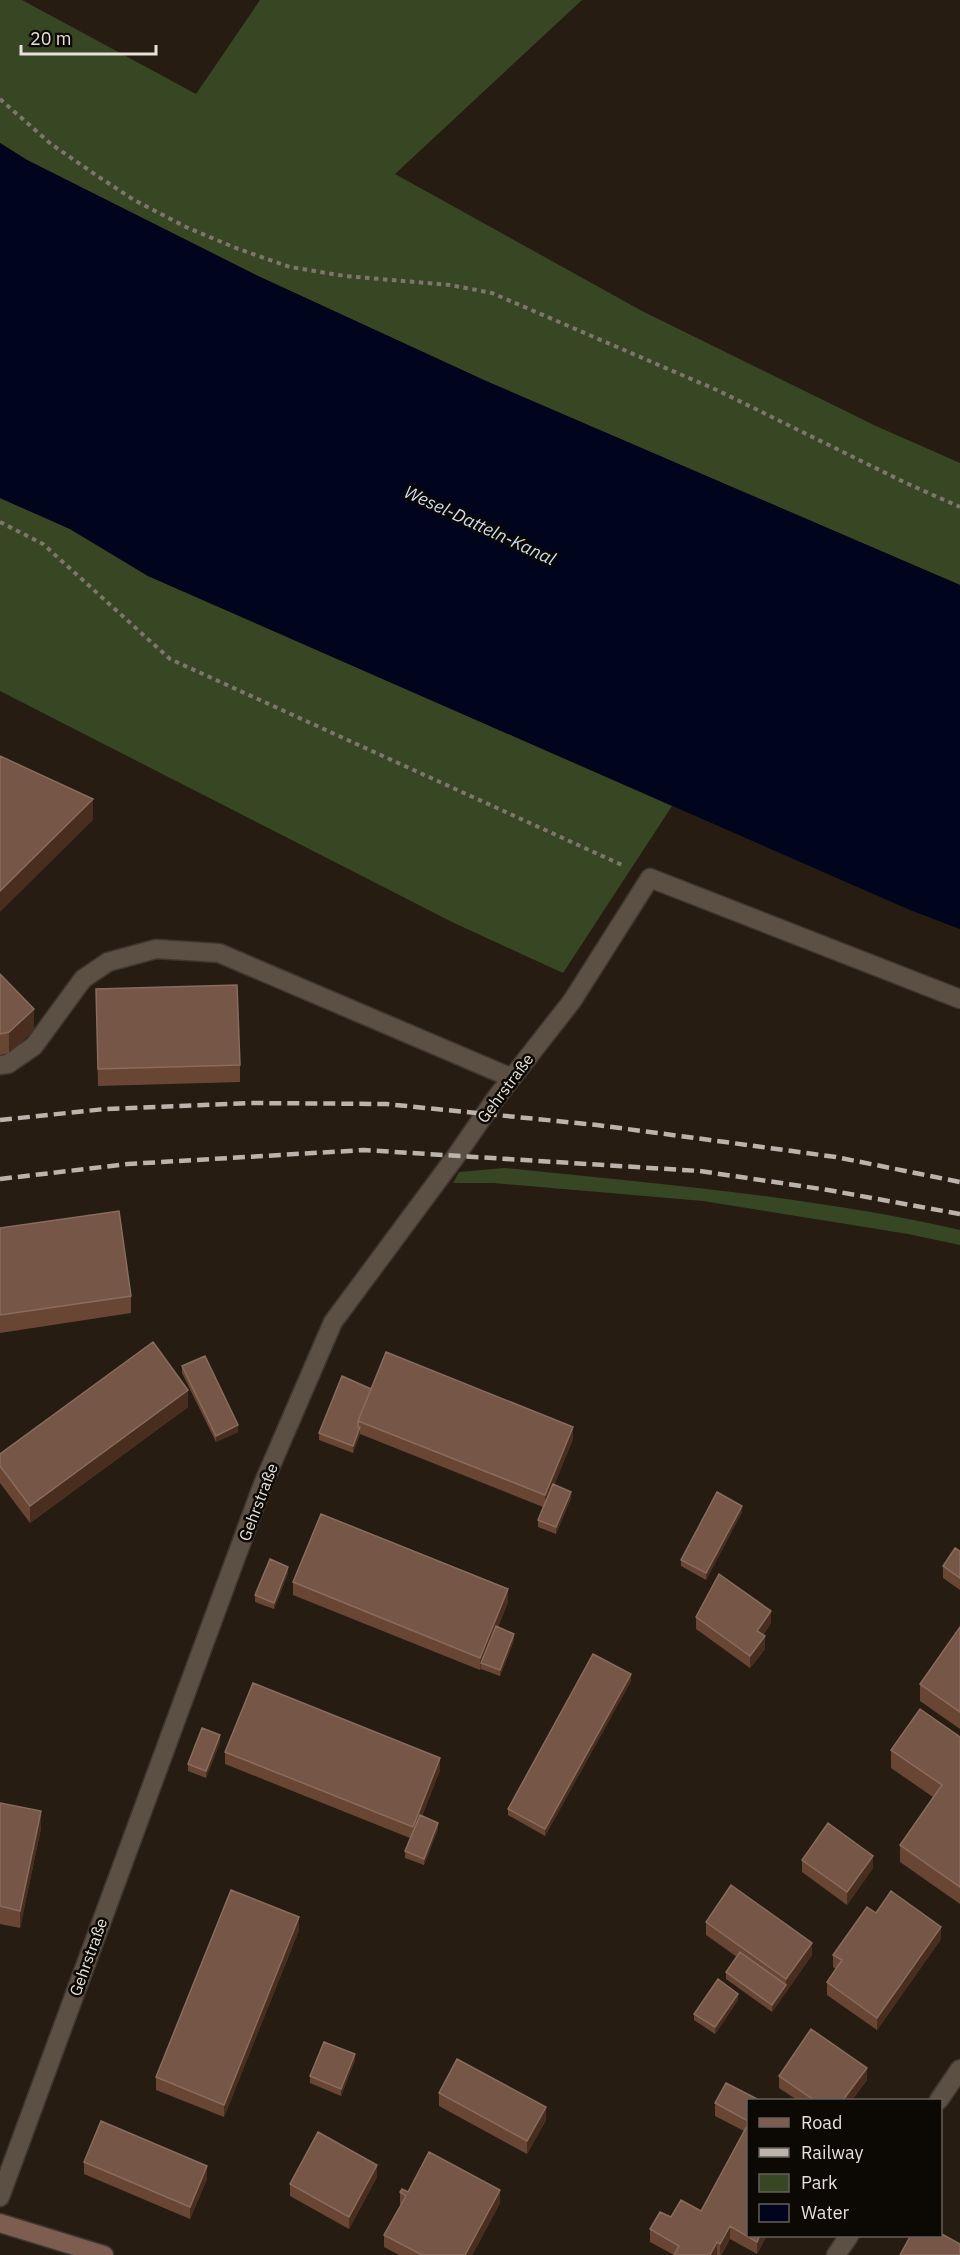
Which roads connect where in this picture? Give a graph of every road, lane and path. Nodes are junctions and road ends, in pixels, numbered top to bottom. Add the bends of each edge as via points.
1 (0, 99) edge
2 (960, 507) edge
3 (0, 522) edge
4 (651, 878) junction
5 (960, 999) edge
6 (0, 1065) edge
7 (512, 1078) junction
8 (960, 2069) edge
9 (940, 2099) edge
10 (0, 2197) edge
11 (0, 2223) edge
12 (848, 2237) edge
13 (104, 2255) edge
14 (836, 2255) edge

1 - 2 path via 51,144 96,175 186,227 290,267 492,292 719,391
3 - 4 path via 43,544 170,659
4 - 5 street
4 - 7 street, Gehrstraße via 572,1000
6 - 7 street via 8,1064 34,1046 83,979 108,962 156,949 219,953
7 - 10 street, Gehrstraße via 333,1322 263,1484
8 - 9 street
11 - 13 main road
12 - 14 street

